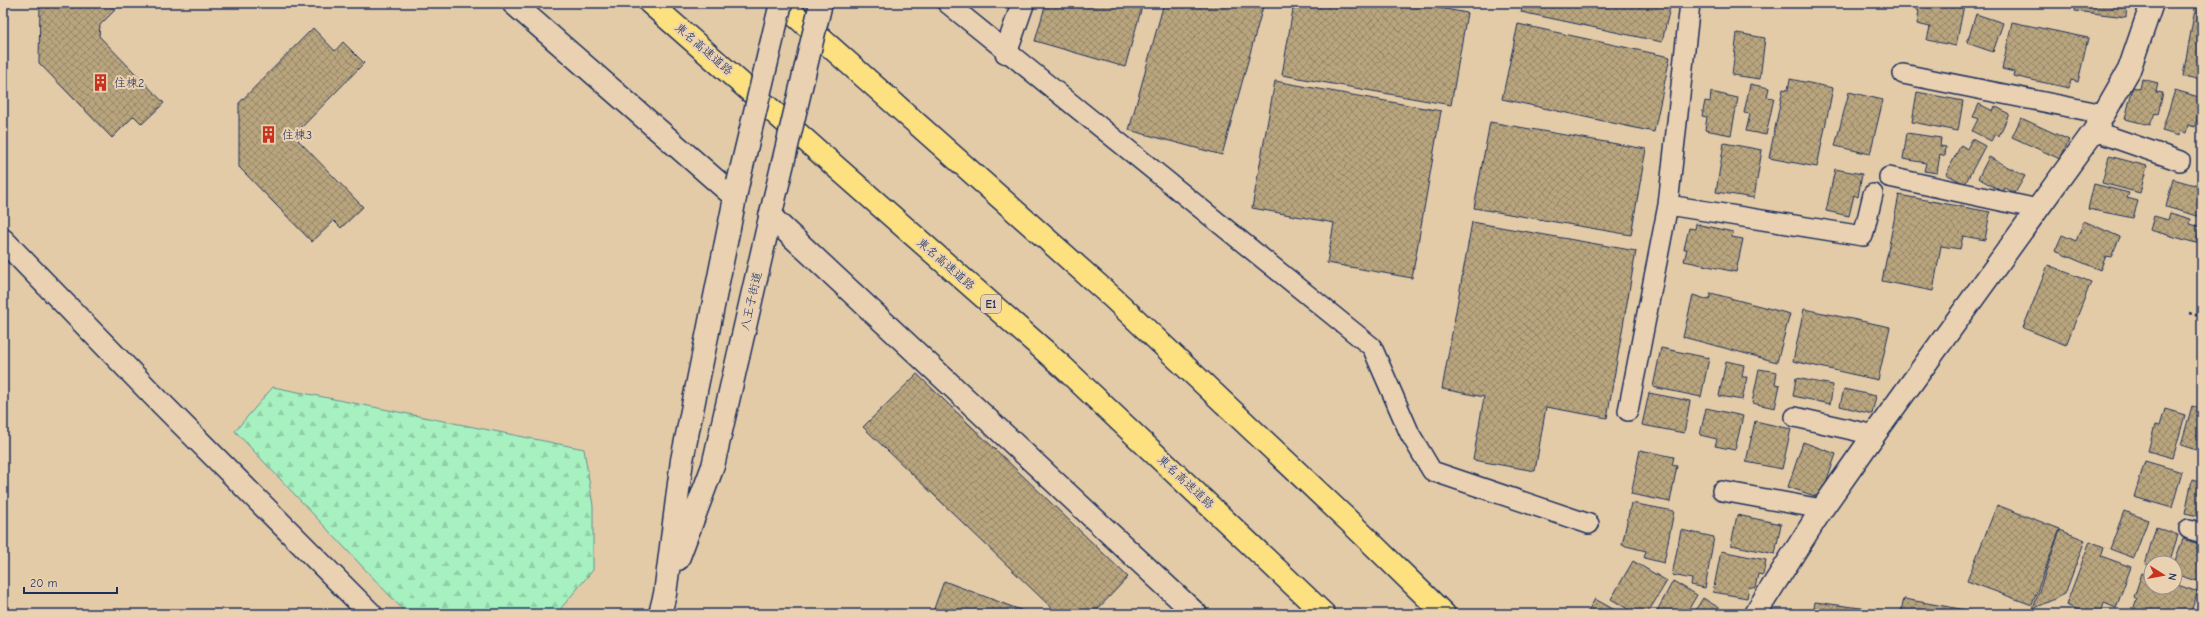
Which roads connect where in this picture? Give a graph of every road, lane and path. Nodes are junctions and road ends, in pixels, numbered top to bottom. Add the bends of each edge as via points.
1 (513, 3) edge
2 (650, 3) edge
3 (781, 3) edge
4 (821, 3) edge
5 (947, 3) edge
6 (1023, 3) edge
7 (1690, 3) edge
8 (2152, 3) edge
9 (1006, 52) junction
10 (1903, 74) dead end
11 (2099, 122) junction
12 (2180, 161) dead end
13 (1889, 177) dead end
14 (737, 190) junction
15 (1873, 194) dead end
16 (1668, 205) junction
17 (2038, 209) junction
18 (771, 212) junction
19 (3, 240) edge
20 (2189, 313) dead end
21 (2202, 317) edge
22 (1628, 411) dead end
23 (1795, 417) dead end
24 (1874, 435) junction
25 (1722, 491) dead end
26 (1822, 509) junction
27 (1590, 524) dead end
28 (663, 604) edge
29 (371, 614) edge
30 (1196, 614) edge
31 (1324, 614) edge
32 (1444, 614) edge
33 (1755, 614) edge

1 - 14 street
2 - 31 highway, 東名高速道路 / E1 via 1063,367
3 - 14 street, 八王子街道, bridge
3 - 32 highway via 1113,298
4 - 18 street, 八王子街道, bridge
5 - 9 lane
6 - 9 street
7 - 16 lane
8 - 11 street via 2129,70
9 - 27 lane via 1372,347 1410,434 1432,471
10 - 11 lane
11 - 12 lane
11 - 17 street
13 - 17 lane
14 - 28 street, 八王子街道 via 682,460
15 - 16 lane via 1863,236
16 - 22 lane
17 - 24 street
18 - 28 street, 八王子街道 via 713,466
18 - 30 street
19 - 29 street
20 - 21 path
23 - 24 lane
24 - 26 street
25 - 26 lane
26 - 33 street

